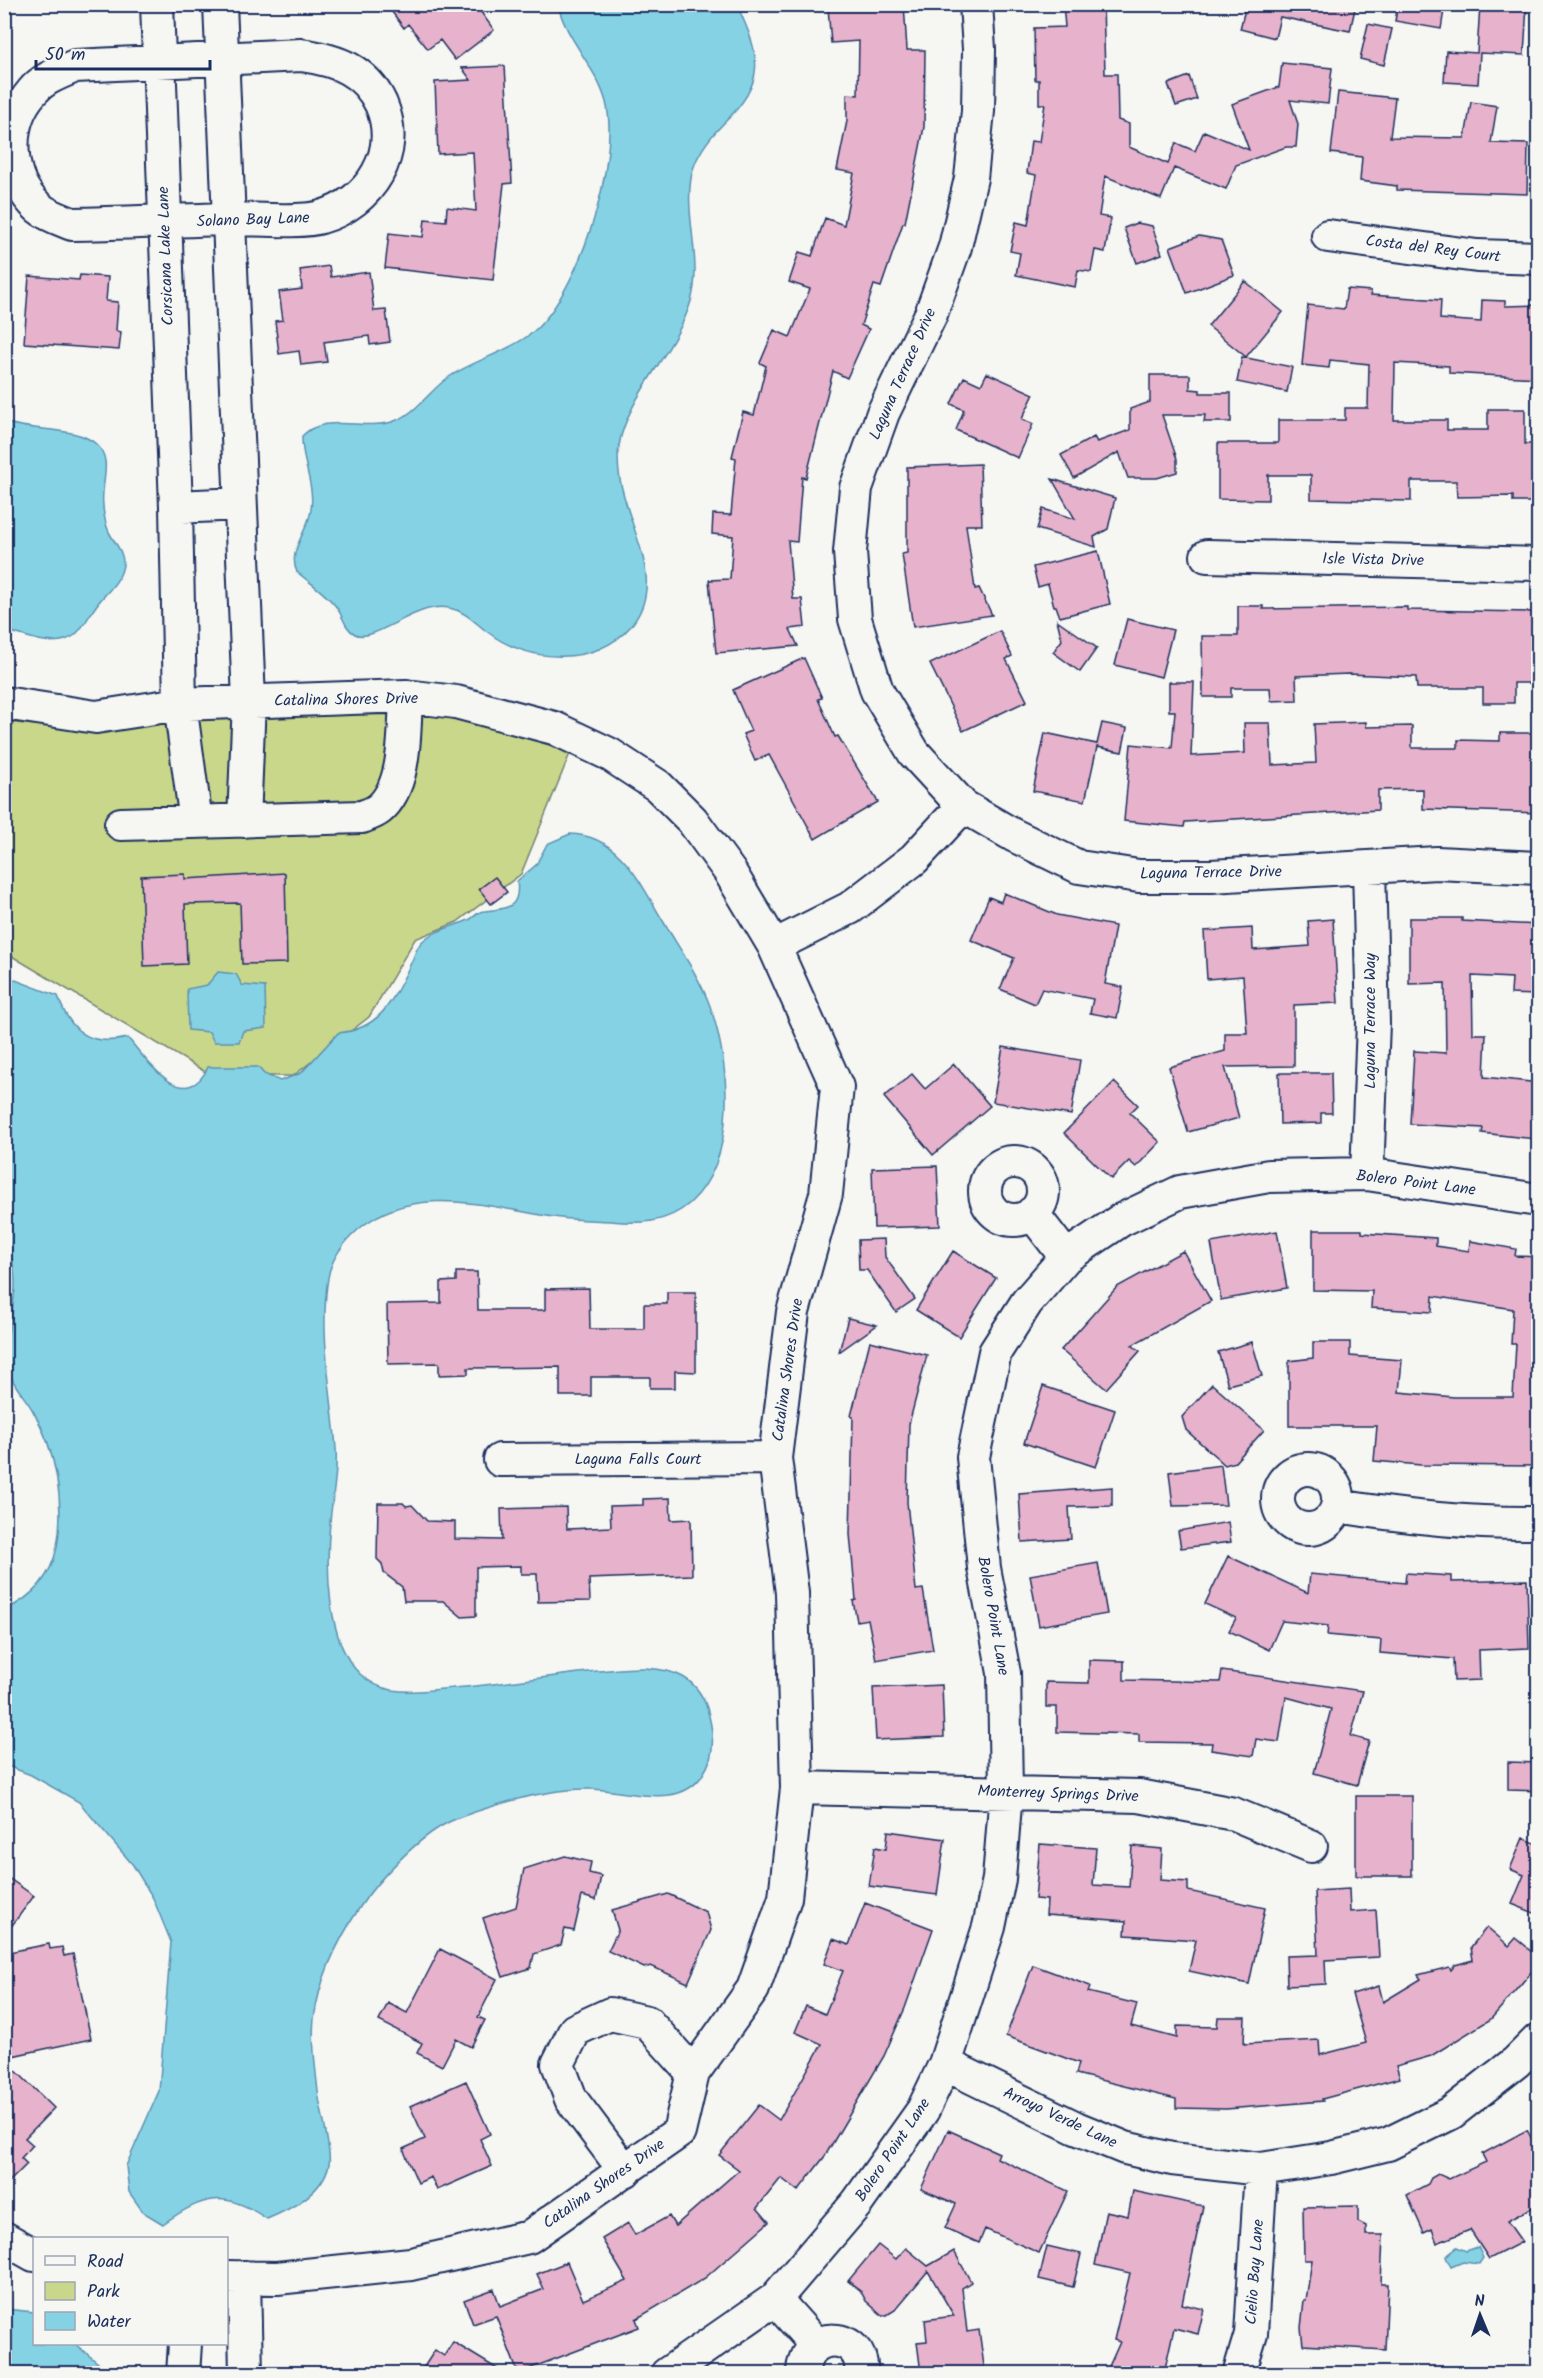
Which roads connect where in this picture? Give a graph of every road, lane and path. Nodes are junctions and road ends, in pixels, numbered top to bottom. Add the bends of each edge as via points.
1 (157, 4) edge
2 (220, 4) edge
3 (976, 4) edge
4 (223, 58) junction
5 (159, 61) junction
6 (229, 219) junction
7 (165, 222) junction
8 (1328, 236) dead end
9 (1539, 258) edge
10 (240, 504) junction
11 (176, 507) junction
12 (1207, 556) dead end
13 (1539, 564) edge
14 (406, 696) junction
15 (249, 701) junction
16 (4, 704) edge
17 (180, 704) junction
18 (963, 806) junction
19 (244, 821) junction
20 (196, 822) junction
21 (121, 824) dead end
22 (1369, 868) junction
23 (1539, 868) edge
24 (774, 946) junction
25 (1367, 1174) junction
26 (1539, 1200) edge
27 (1032, 1214) dead end
28 (1066, 1257) junction
29 (775, 1458) junction
30 (500, 1460) dead end
31 (1338, 1506) dead end
32 (1539, 1523) edge
33 (797, 1788) junction
34 (1006, 1792) junction
35 (1311, 1846) dead end
36 (1539, 2040) edge
37 (945, 2064) junction
38 (693, 2073) junction
39 (1262, 2169) junction
40 (625, 2171) junction
41 (4, 2238) edge
42 (33, 2254) edge
43 (235, 2277) edge
44 (775, 2298) junction
45 (184, 2345) edge
46 (816, 2345) junction
47 (183, 2373) edge
48 (246, 2373) edge
49 (667, 2373) edge
50 (803, 2373) edge
51 (861, 2373) edge
52 (1239, 2373) edge

1 - 5 street, Corsicana Lake Lane
2 - 4 street
3 - 18 street, Laguna Terrace Drive via 978,111 971,178 955,247 931,314 883,412 856,488 850,552 855,619 877,691 914,753
4 - 5 street, Solano Bay Lane
4 - 6 street
4 - 6 street, Solano Bay Lane via 301,55 331,59 363,76 374,89 386,116 388,138 382,166 359,199 320,218
5 - 7 street, Corsicana Lake Lane
5 - 7 street, Solano Bay Lane via 75,66 49,78 32,91 17,116 11,144 17,177 39,209 72,224
6 - 7 street, Solano Bay Lane
6 - 10 street
7 - 11 street, Corsicana Lake Lane
8 - 9 street, Costa del Rey Court via 1477,256
10 - 11 street
10 - 15 street
11 - 17 street, Corsicana Lake Lane
12 - 13 street, Isle Vista Drive
14 - 15 street, Catalina Shores Drive
14 - 19 street via 399,774 379,809 362,817
14 - 24 street, Catalina Shores Drive via 456,702 554,728 609,754 658,786 692,820 730,872
15 - 17 street, Catalina Shores Drive
15 - 19 street
16 - 17 street, Catalina Shores Drive via 96,717
17 - 20 street, Corsicana Lake Lane
18 - 22 street, Laguna Terrace Drive via 1079,867 1139,876
18 - 24 street via 914,859 850,908
19 - 20 street
20 - 21 street
22 - 23 street, Laguna Terrace Drive via 1437,863
22 - 25 street, Laguna Terrace Way via 1373,1023
24 - 29 street, Catalina Shores Drive via 837,1087 826,1194 793,1311
25 - 26 street, Bolero Point Lane
25 - 28 street, Bolero Point Lane via 1269,1176 1180,1192 1120,1220
27 - 28 street
28 - 34 street, Bolero Point Lane via 1027,1302 994,1352 973,1457 984,1568 1004,1673
29 - 30 street, Laguna Falls Court
29 - 33 street, Catalina Shores Drive via 792,1593
31 - 32 street via 1481,1524
33 - 34 street, Monterrey Springs Drive
33 - 38 street, Catalina Shores Drive via 785,1898 753,1989
34 - 35 street, Monterrey Springs Drive via 1139,1796 1234,1814
34 - 37 street, Bolero Point Lane via 999,1879 989,1927
36 - 39 street, Arroyo Verde Lane via 1451,2113 1388,2144
37 - 39 street, Arroyo Verde Lane via 1125,2148 1173,2159
37 - 44 street, Bolero Point Lane via 923,2110 857,2203
38 - 40 street, Catalina Shores Drive via 679,2132
38 - 40 street via 647,2022 610,2014 575,2030 558,2064 572,2099
39 - 52 street, Cielio Bay Lane via 1251,2334
40 - 43 street, Catalina Shores Drive via 529,2237 411,2264 277,2278
41 - 42 street
43 - 48 street
44 - 46 street
44 - 49 street, Bolero Point Lane
45 - 47 street
46 - 50 street via 806,2356
46 - 51 street via 830,2340 849,2344 861,2360

